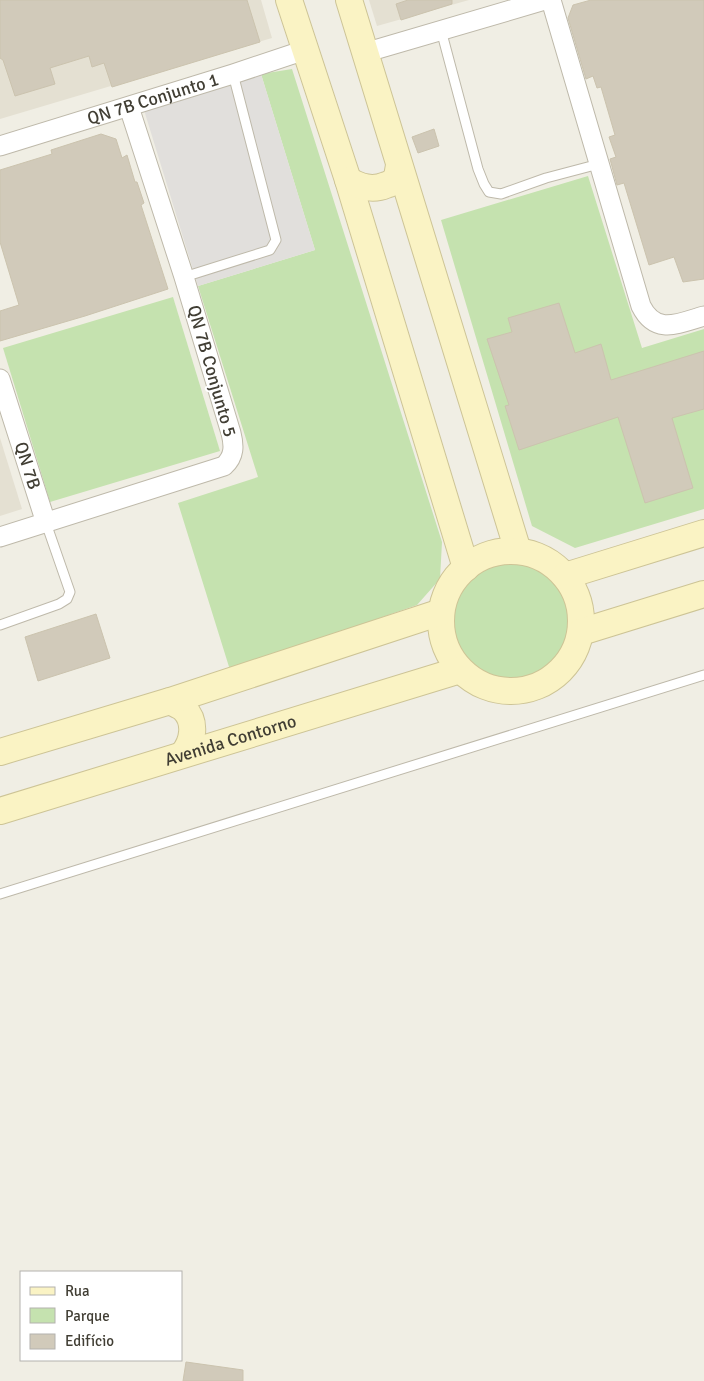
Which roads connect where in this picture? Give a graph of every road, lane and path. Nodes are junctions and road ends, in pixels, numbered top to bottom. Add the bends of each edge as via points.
1 (289, 0) edge
2 (349, 0) edge
3 (545, 0) edge
4 (551, 0) edge
5 (440, 30) junction
6 (305, 50) junction
7 (364, 53) junction
8 (233, 74) junction
9 (129, 107) junction
10 (0, 146) edge
11 (599, 164) junction
12 (399, 166) junction
13 (348, 180) junction
14 (184, 277) junction
15 (704, 316) edge
16 (0, 380) edge
17 (46, 523) junction
18 (704, 533) edge
19 (0, 537) edge
20 (518, 552) junction
21 (466, 568) junction
22 (565, 576) junction
23 (704, 594) edge
24 (441, 612) junction
25 (0, 624) edge
26 (581, 632) junction
27 (460, 670) junction
28 (704, 675) edge
29 (170, 701) junction
30 (0, 752) edge
31 (183, 754) junction
32 (0, 811) edge
33 (0, 894) edge

1 - 6 main road
2 - 7 main road
3 - 5 street
4 - 11 street
5 - 7 street
5 - 11 lane via 478,169 489,192 501,194
6 - 8 street, QN 7B Conjunto 1
6 - 13 main road
7 - 12 main road
8 - 9 street, QN 7B Conjunto 1
8 - 14 lane via 276,240 270,250
9 - 10 street, QN 7B Conjunto 1
9 - 14 street, QN 7B Conjunto 5
11 - 15 street via 645,314 652,322 663,326
12 - 13 main road via 396,179 380,188 369,189
12 - 20 main road
13 - 21 main road
14 - 17 street, QN 7B Conjunto 5 via 231,432 230,460 224,466
16 - 17 street, QN 7B
17 - 19 street, QN 7B Conjunto 5
17 - 25 lane via 70,592 60,604
18 - 22 main road
20 - 21 main road via 490,554
20 - 22 main road via 552,564
21 - 24 main road via 445,595
22 - 26 main road via 580,603
23 - 26 main road
24 - 27 main road via 446,650
24 - 29 main road
26 - 27 main road via 574,653 560,671 543,684 522,691 499,690 478,684
27 - 31 main road, Avenida Contorno
28 - 33 lane
29 - 30 main road
29 - 31 main road via 188,713 192,727 192,740
31 - 32 main road, Avenida Contorno

